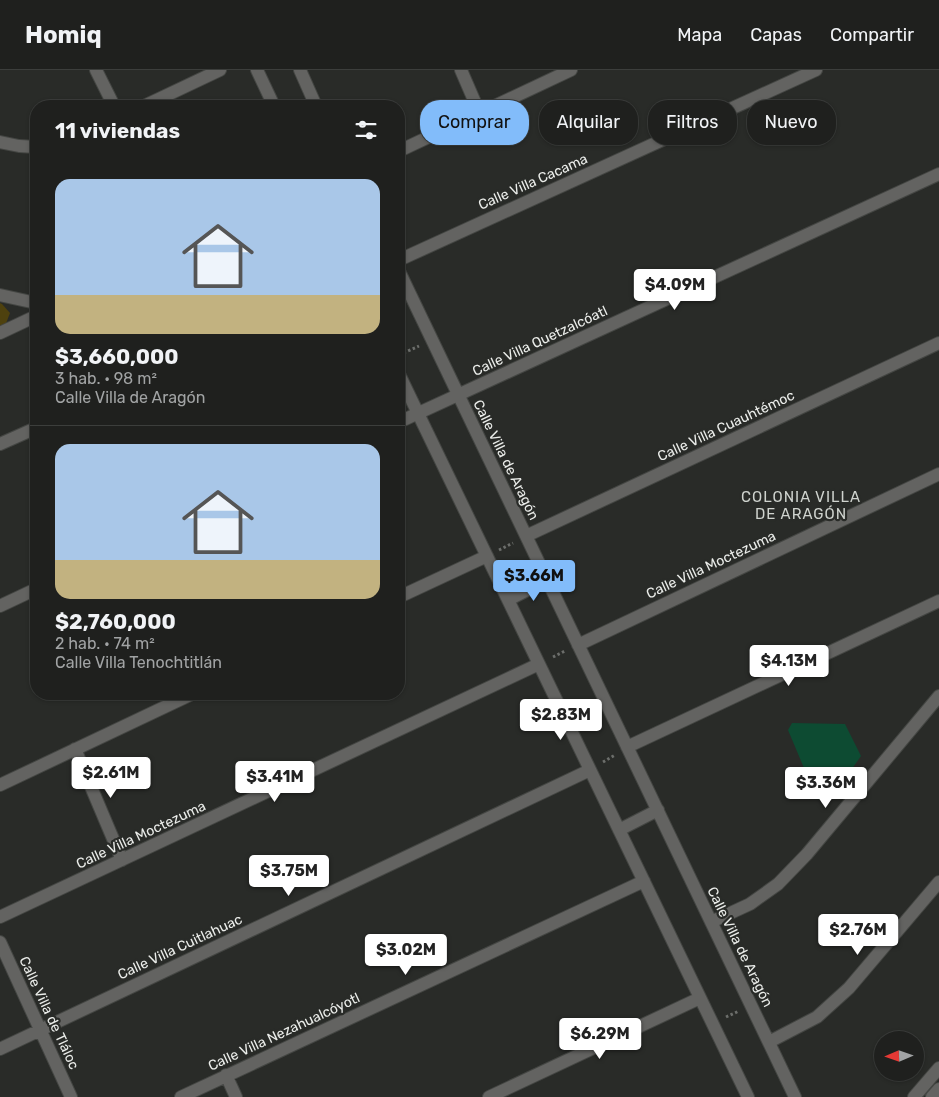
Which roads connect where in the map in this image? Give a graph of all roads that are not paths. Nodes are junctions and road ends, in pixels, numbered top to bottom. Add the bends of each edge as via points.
1 (96, 70) edge
2 (220, 70) edge
3 (257, 70) edge
4 (300, 70) edge
5 (461, 70) edge
6 (571, 70) edge
7 (816, 70) edge
8 (111, 100) edge
9 (157, 100) edge
10 (271, 100) edge
11 (313, 100) edge
12 (474, 100) edge
13 (509, 100) edge
14 (0, 142) edge
15 (420, 142) edge
16 (30, 147) edge
17 (405, 149) edge
18 (939, 174) edge
19 (405, 257) edge
20 (405, 284) edge
21 (0, 295) edge
22 (30, 302) edge
23 (30, 319) edge
24 (0, 333) edge
25 (939, 343) edge
26 (405, 387) edge
27 (458, 395) junction
28 (418, 414) junction
29 (405, 419) edge
30 (30, 431) edge
31 (0, 444) edge
32 (939, 474) edge
33 (526, 536) junction
34 (487, 556) junction
35 (547, 580) junction
36 (30, 592) edge
37 (405, 594) edge
38 (508, 600) junction
39 (939, 601) edge
40 (0, 606) edge
41 (578, 644) junction
42 (539, 664) junction
43 (939, 696) edge
44 (179, 700) edge
45 (627, 747) junction
46 (75, 749) junction
47 (590, 770) junction
48 (0, 785) edge
49 (658, 810) junction
50 (619, 830) junction
51 (122, 860) junction
52 (644, 881) junction
53 (939, 882) edge
54 (0, 918) edge
55 (711, 922) junction
56 (0, 942) edge
57 (700, 998) junction
58 (40, 1030) junction
59 (769, 1042) junction
60 (0, 1049) edge
61 (939, 1068) edge
62 (226, 1075) junction
63 (939, 1089) edge
64 (71, 1097) edge
65 (181, 1097) edge
66 (236, 1097) edge
67 (489, 1097) edge
68 (748, 1097) edge
69 (795, 1097) edge
70 (914, 1097) edge
71 (932, 1097) edge

1 - 8 street
2 - 9 street
3 - 10 street
4 - 11 street
5 - 12 street
6 - 13 street
7 - 19 street, Calle Villa Cacama
14 - 16 street
15 - 17 street
18 - 27 street, Calle Villa Quetzalcóatl
20 - 27 street, Calle Villa de Aragón
21 - 22 street
23 - 24 street
25 - 33 street, Calle Villa Cuauhtémoc
26 - 28 street
27 - 28 street, Calle Villa Quetzalcóatl
27 - 33 street, Calle Villa de Aragón
28 - 29 street, Calle Villa Quetzalcóatl
28 - 34 street
30 - 31 street
32 - 41 street, Calle Villa Moctezuma
33 - 35 street, Calle Villa de Aragón
34 - 37 street
34 - 38 street
35 - 38 street
35 - 41 street, Calle Villa de Aragón
36 - 40 street
38 - 42 street
39 - 45 street
41 - 45 street, Calle Villa de Aragón
42 - 47 street
42 - 51 street, Calle Villa Moctezuma
43 - 55 street via 807,854 778,884 750,904
44 - 46 street
45 - 49 street, Calle Villa de Aragón
46 - 48 street
46 - 51 street
47 - 50 street
47 - 58 street, Calle Villa Cuitlahuac
49 - 50 street
49 - 55 street, Calle Villa de Aragón
50 - 52 street
51 - 54 street, Calle Villa Moctezuma
52 - 57 street
52 - 62 street, Calle Villa Nezahualcóyotl
53 - 59 street via 849,988 817,1017
55 - 59 street, Calle Villa de Aragón
56 - 58 street, Calle Villa de Tláloc
57 - 67 street
57 - 68 street
58 - 60 street, Calle Villa Cuitlahuac
58 - 64 street, Calle Villa de Tláloc
59 - 69 street, Calle Villa de Aragón
61 - 70 street
62 - 65 street, Calle Villa Nezahualcóyotl
62 - 66 street
63 - 71 street

